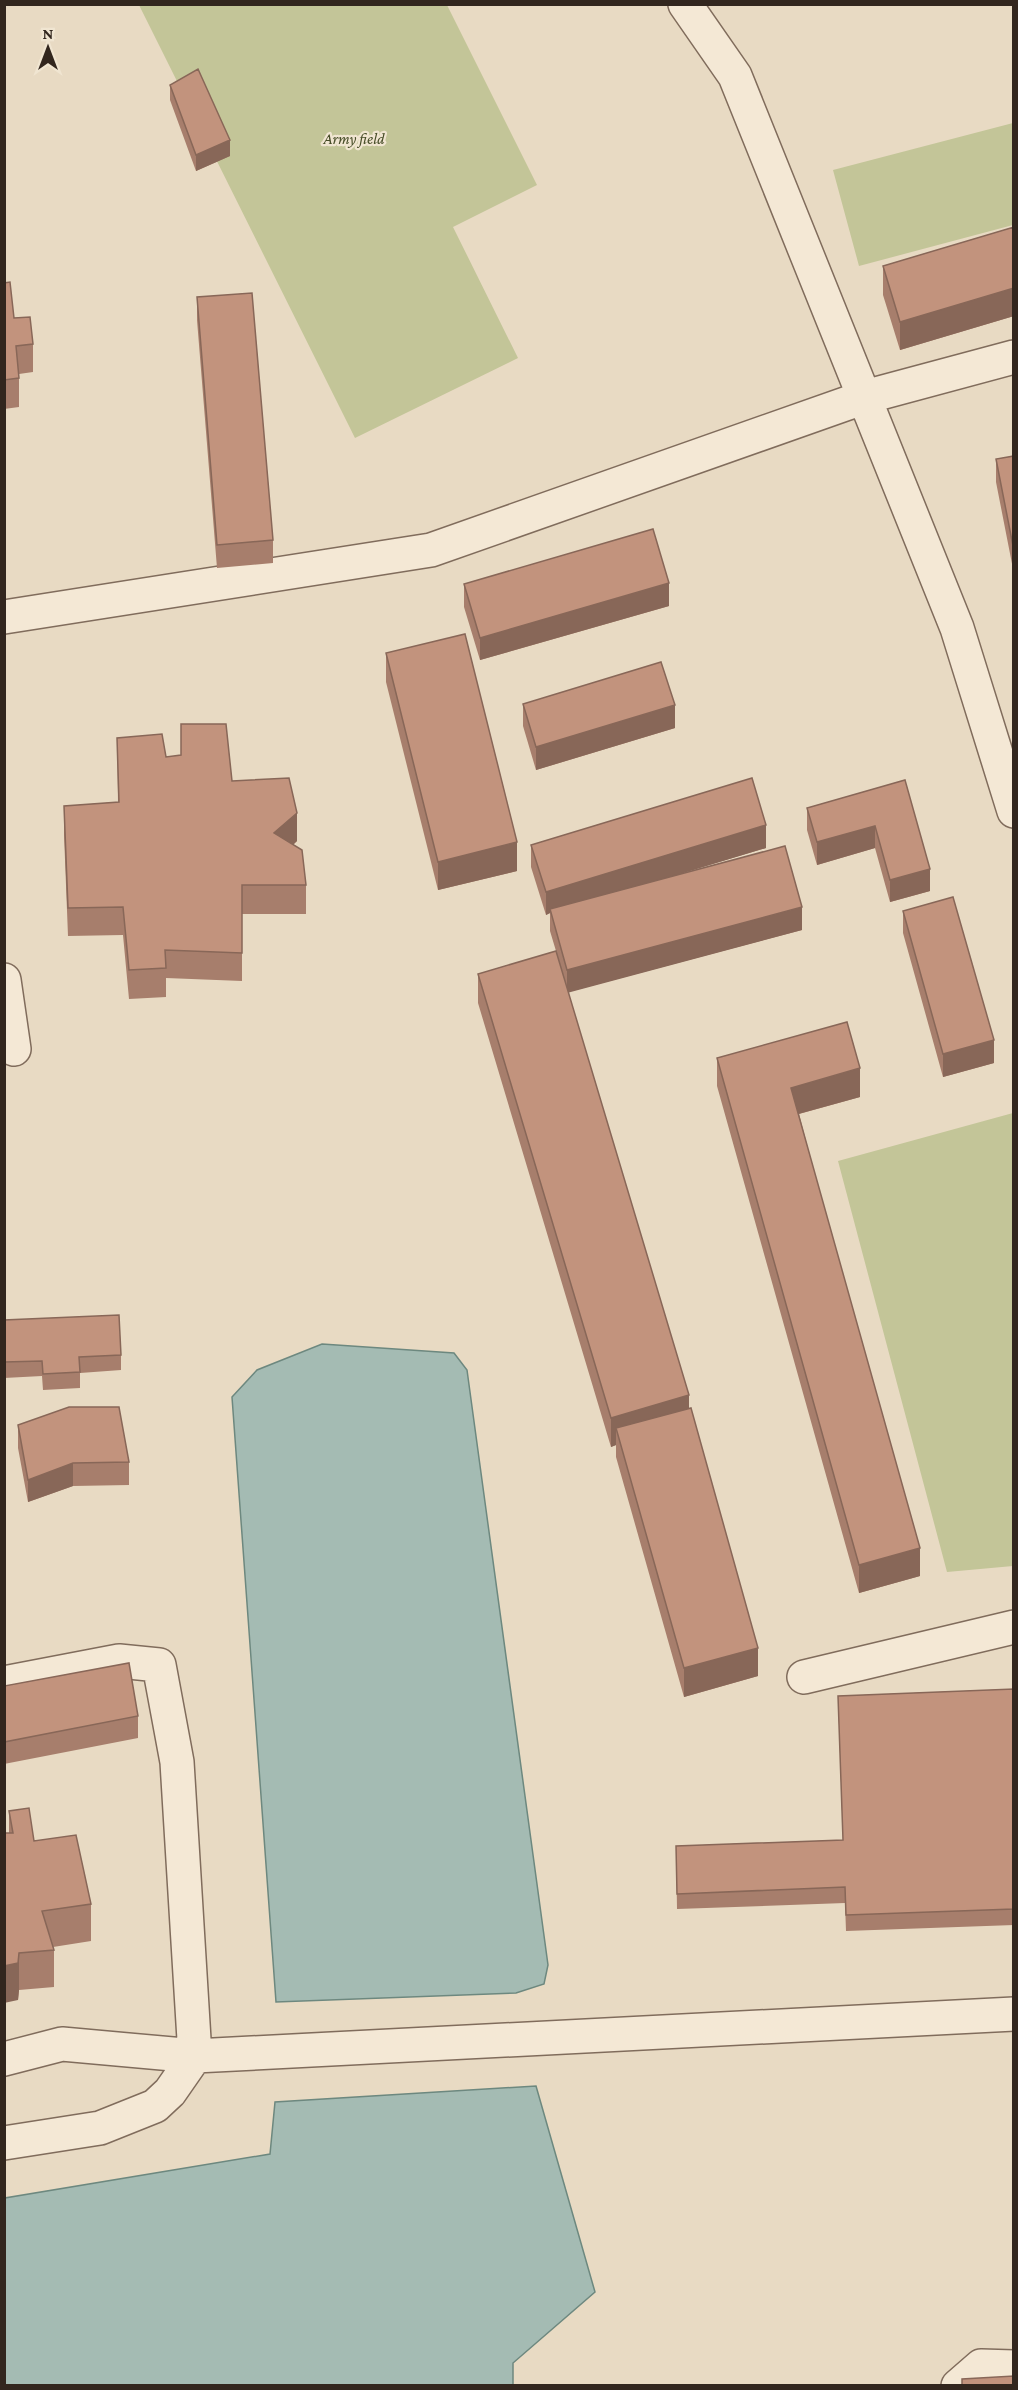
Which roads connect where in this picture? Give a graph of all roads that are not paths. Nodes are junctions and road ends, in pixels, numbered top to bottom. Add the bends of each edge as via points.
1 (685, 4) edge
2 (1014, 357) edge
3 (865, 397) junction
4 (4, 617) edge
5 (1014, 811) edge
6 (4, 980) edge
7 (14, 1049) dead end
8 (1014, 1627) edge
9 (804, 1677) dead end
10 (4, 1683) edge
11 (1014, 2014) edge
12 (195, 2056) junction
13 (4, 2059) edge
14 (4, 2143) edge
15 (1014, 2367) edge
16 (958, 2385) edge

1 - 3 street via 735,76
2 - 3 street
3 - 4 street via 431,550
3 - 5 street via 957,628
6 - 7 street
8 - 9 street
10 - 12 street via 119,1661 159,1665 177,1762
11 - 12 street
12 - 13 street via 62,2044
12 - 14 street via 155,2106 100,2128
15 - 16 street via 981,2366

